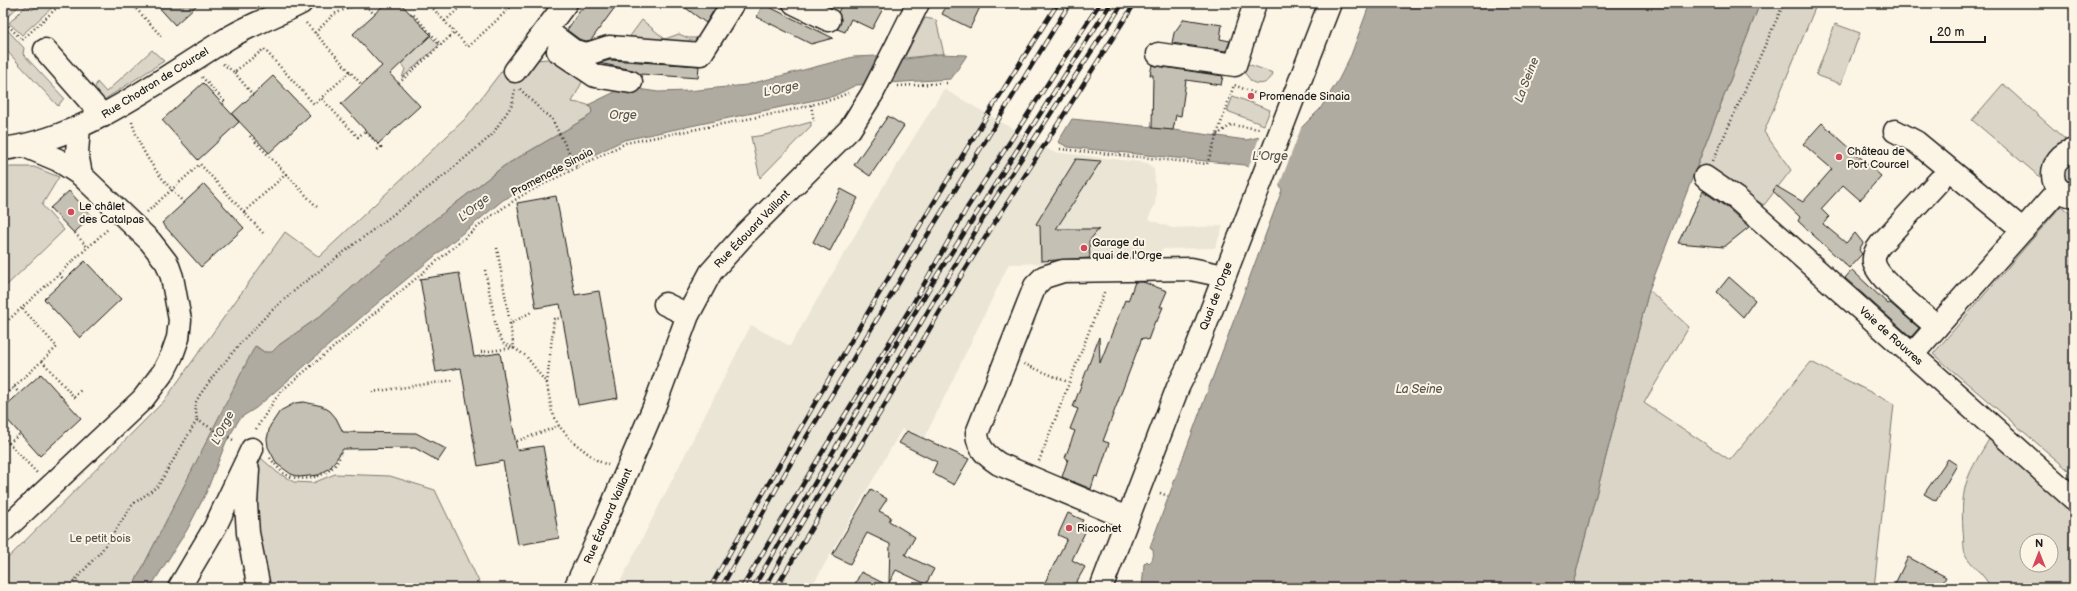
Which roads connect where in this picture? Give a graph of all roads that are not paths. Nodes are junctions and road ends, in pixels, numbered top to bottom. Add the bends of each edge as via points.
1 (566, 3) edge
2 (734, 3) edge
3 (794, 3) edge
4 (918, 3) edge
5 (1255, 3) edge
6 (1330, 3) edge
7 (298, 5) edge
8 (829, 20) dead end
9 (546, 30) junction
10 (45, 50) dead end
11 (1158, 54) dead end
12 (515, 71) dead end
13 (631, 82) dead end
14 (103, 116) junction
15 (79, 127) junction
16 (1895, 131) dead end
17 (25, 146) junction
18 (3, 149) edge
19 (2074, 150) edge
20 (81, 175) junction
21 (1705, 178) road end
22 (1939, 181) dead end
23 (2066, 192) edge
24 (2023, 230) junction
25 (1224, 276) junction
26 (665, 304) dead end
27 (688, 315) junction
28 (1937, 327) junction
29 (1912, 355) junction
30 (2074, 499) edge
31 (1127, 518) junction
32 (3, 531) edge
33 (179, 588) edge
34 (259, 588) edge
35 (575, 588) edge
36 (1101, 588) edge

1 - 9 street
2 - 9 street via 701,54 609,47 587,54 574,51
3 - 8 street
4 - 27 street, Rue Édouard Vaillant, bridge via 850,129 728,251 711,272
5 - 11 street via 1234,65
6 - 25 street, Quai de l'Orge
7 - 14 street, Rue Chodron de Courcel via 232,36
9 - 12 street
9 - 13 street via 557,50 595,76
10 - 14 street
14 - 15 street, Rue Chodron de Courcel
15 - 17 street, Rue Chodron de Courcel
15 - 20 street via 77,152
16 - 24 street via 1916,142
17 - 18 street, Rue Chodron de Courcel
17 - 20 street via 58,160
19 - 23 street via 2066,152 2055,164 2053,179
20 - 32 street via 124,214 167,263 178,304 178,338 164,371 143,399
21 - 29 street, Voie de Rouvres via 1737,199
22 - 28 street via 1880,245 1874,262 1880,275
23 - 24 street
24 - 28 street
25 - 31 street, Quai de l'Orge
25 - 31 street via 1191,269 1155,278 1063,271 1051,274 1035,286 977,434 978,442 999,464
26 - 27 street
27 - 35 street, Rue Édouard Vaillant via 654,407
28 - 29 street
29 - 30 street, Voie de Rouvres
31 - 36 street, Quai de l'Orge
33 - 34 street via 221,515 252,441 246,504 248,533

